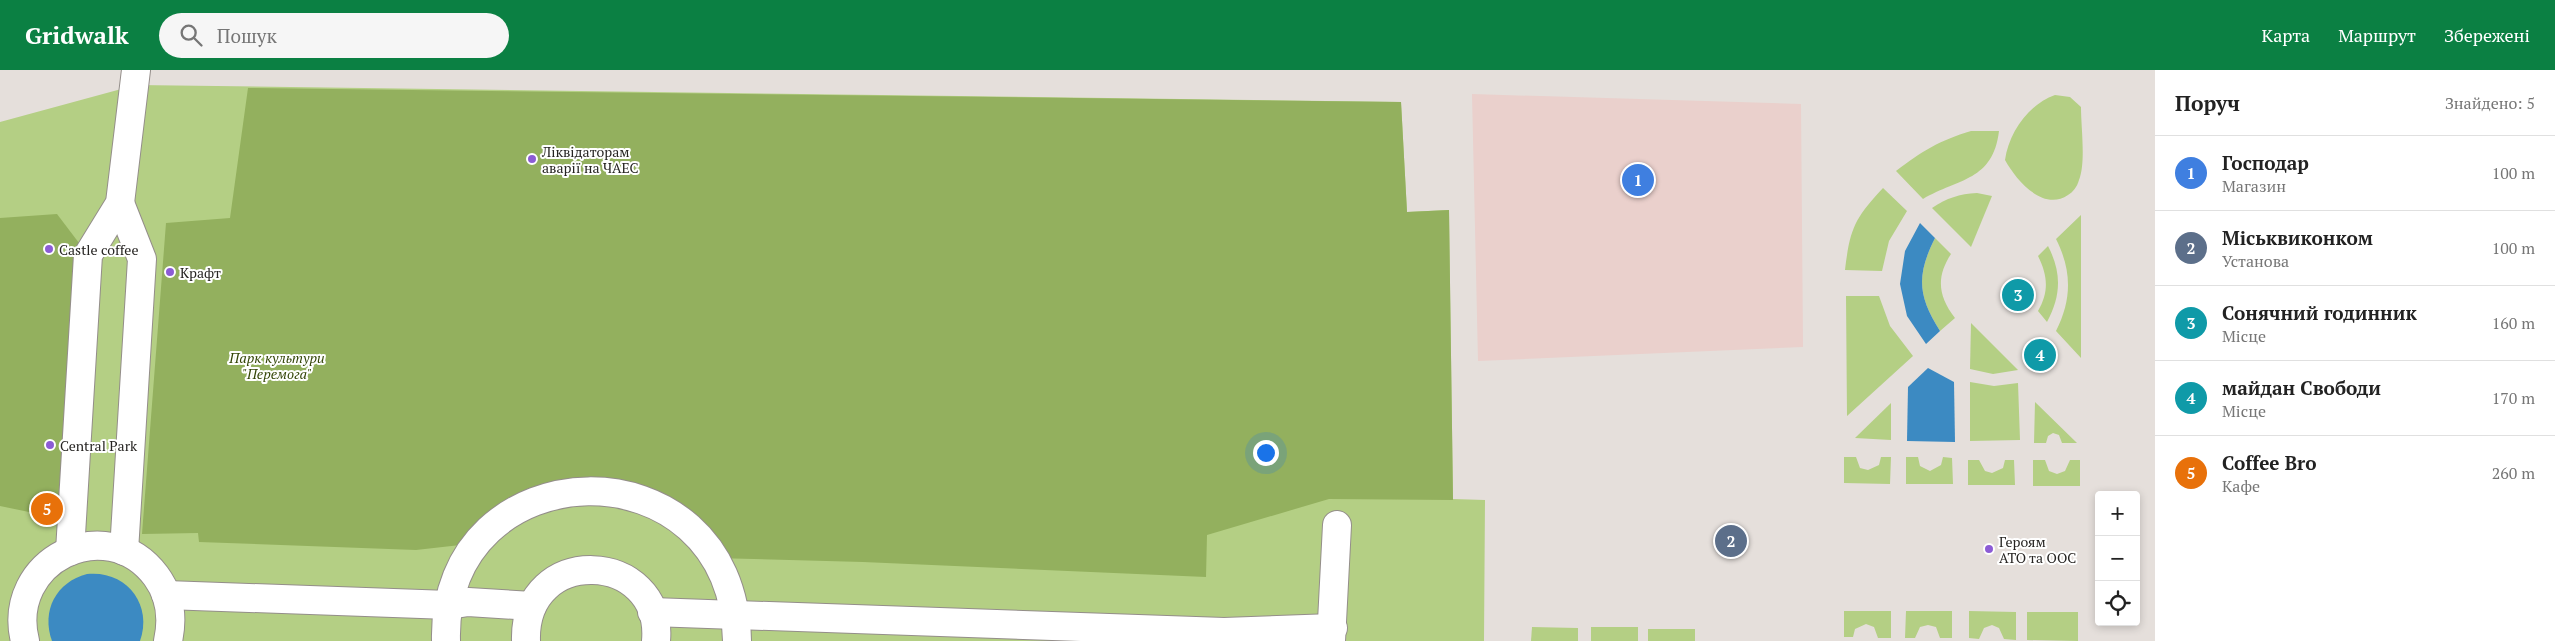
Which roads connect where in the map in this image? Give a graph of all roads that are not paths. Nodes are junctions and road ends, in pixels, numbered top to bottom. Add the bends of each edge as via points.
1 (136, 70) edge
2 (120, 203) junction
3 (1337, 525) dead end
4 (70, 551) junction
5 (124, 551) junction
6 (166, 595) junction
7 (448, 605) junction
8 (532, 606) junction
9 (652, 612) junction
10 (736, 628) edge
11 (1332, 635) edge
12 (25, 641) edge
13 (168, 641) edge
14 (446, 641) edge
15 (526, 641) edge
16 (656, 641) edge

1 - 2 street
2 - 4 street via 88,255
2 - 5 street via 142,259
3 - 11 street
4 - 5 street via 98,546
4 - 12 street via 43,567 29,587 22,610
5 - 6 street via 152,571
6 - 7 street
6 - 13 street via 171,615
7 - 8 street via 468,602
7 - 10 street via 457,577 470,555 502,520 544,497 592,490 615,492 660,507 698,537 724,577
7 - 14 street
8 - 9 street via 545,588 564,575 597,569 620,575 630,582 645,597
8 - 15 street via 527,617
9 - 10 street
9 - 16 street
10 - 11 street

